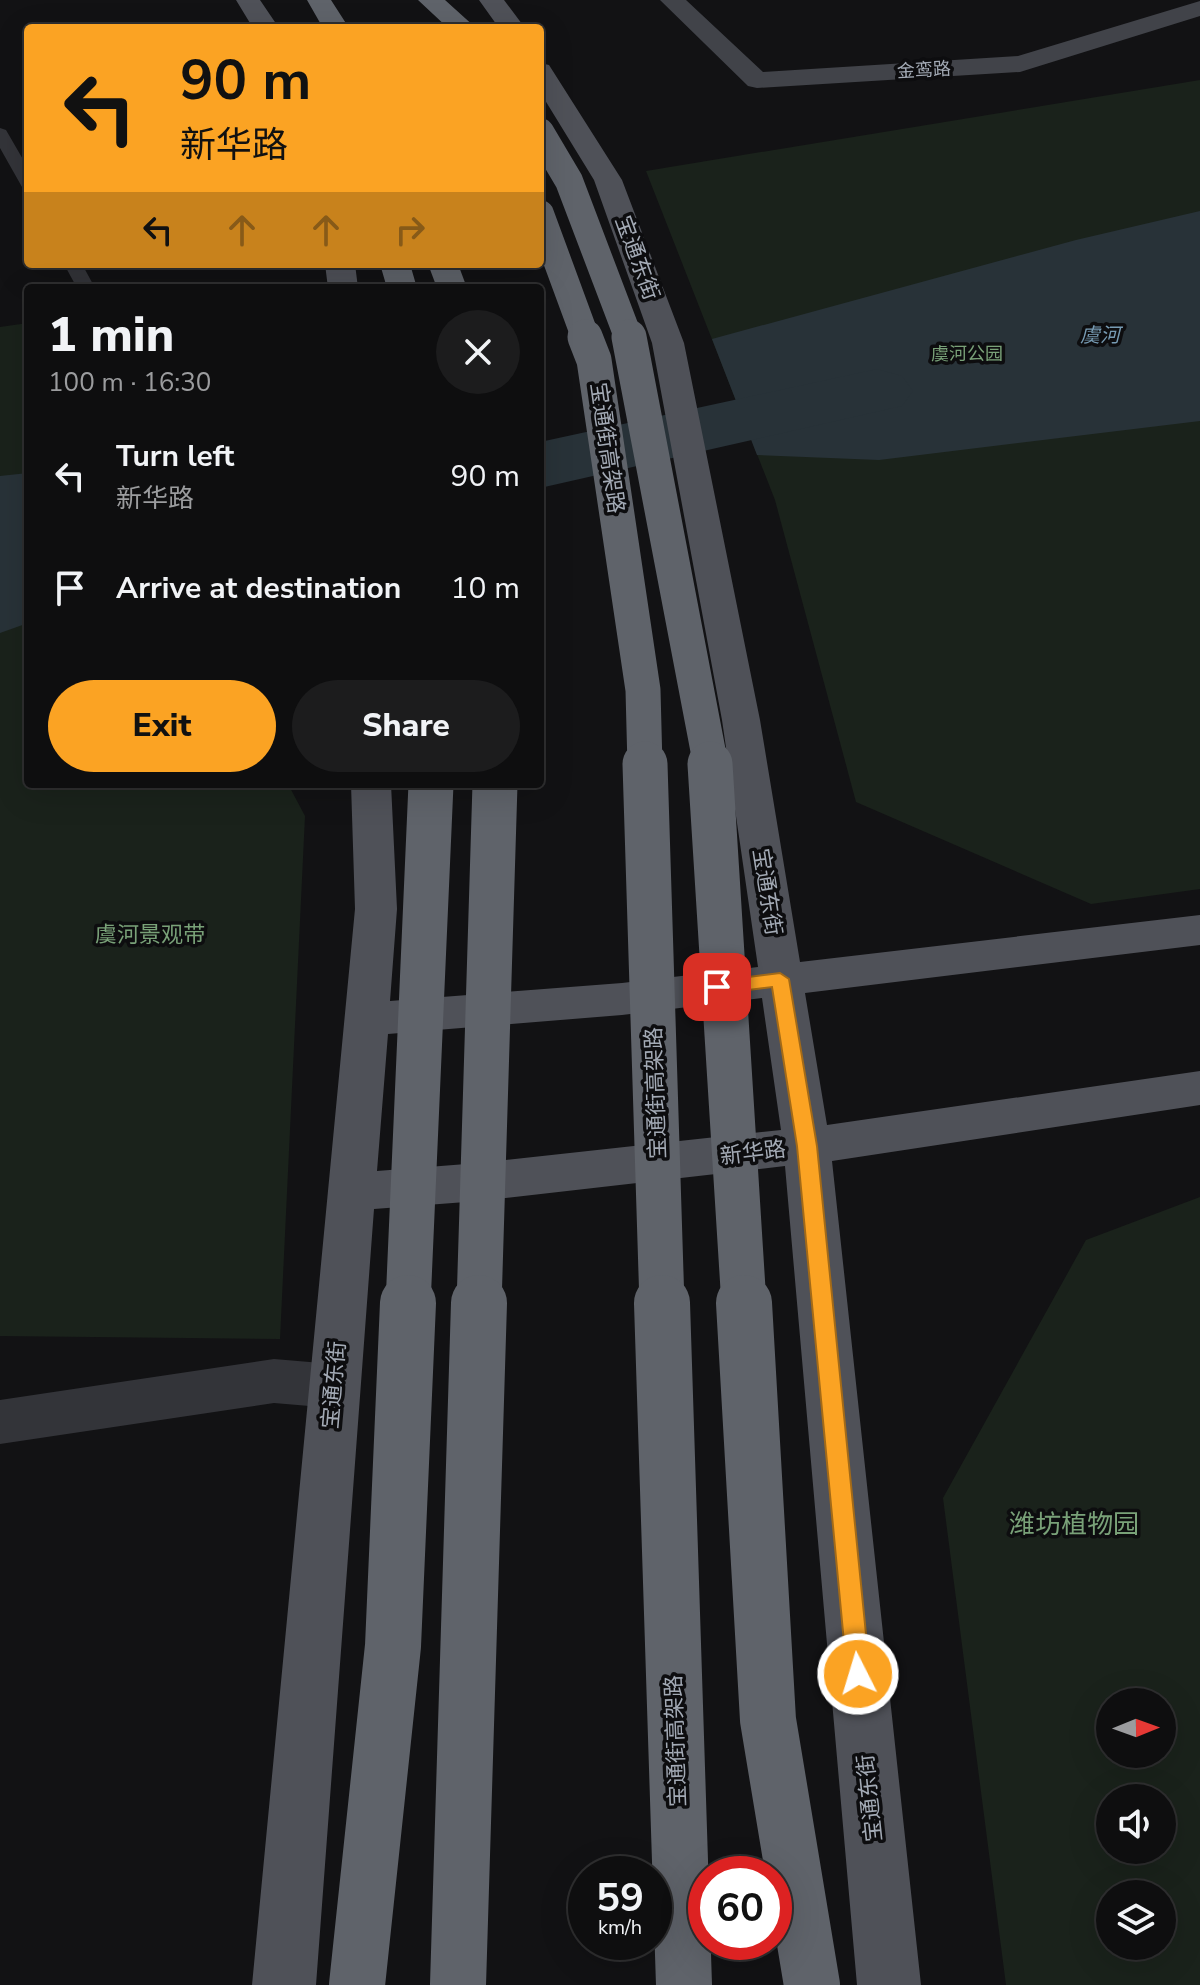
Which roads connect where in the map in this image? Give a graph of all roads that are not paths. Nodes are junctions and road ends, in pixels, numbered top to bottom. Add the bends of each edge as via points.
1 (248, 0) edge
2 (306, 0) edge
3 (319, 0) edge
4 (415, 0) edge
5 (430, 0) edge
6 (491, 0) edge
7 (672, 0) edge
8 (1200, 8) edge
9 (263, 24) edge
10 (315, 24) edge
11 (334, 24) edge
12 (431, 24) edge
13 (458, 24) edge
14 (509, 24) edge
15 (544, 77) edge
16 (0, 133) edge
17 (544, 139) edge
18 (24, 176) edge
19 (544, 225) edge
20 (431, 788) edge
21 (495, 788) edge
22 (369, 790) edge
23 (1200, 930) edge
24 (780, 979) junction
25 (366, 1019) junction
26 (1200, 1088) edge
27 (807, 1146) junction
28 (351, 1192) junction
29 (333, 1386) junction
30 (0, 1422) edge
31 (284, 1985) edge
32 (357, 1985) edge
33 (458, 1985) edge
34 (684, 1985) edge
35 (812, 1985) edge
36 (889, 1985) edge

1 - 9 main road
2 - 10 highway
3 - 11 highway
4 - 12 highway
5 - 13 highway
6 - 14 main road
7 - 8 street, 金鸾路 via 757,80 1020,64
15 - 24 main road, 宝通东街 via 608,180 668,343 741,720
16 - 18 lane
17 - 35 highway, bridge via 569,181 627,326 713,777 768,1720
19 - 34 highway, 宝通街高架路, bridge via 594,360 643,690
20 - 32 highway, bridge via 393,1646
21 - 33 highway, bridge
22 - 25 main road, 宝通东街 via 376,909
23 - 24 main road
24 - 25 main road via 575,1003
24 - 27 main road, 宝通东街
25 - 28 main road, 宝通东街
26 - 27 main road, 新华路
27 - 28 main road, 新华路
27 - 36 main road, 宝通东街
28 - 29 main road, 宝通东街
29 - 30 street via 274,1381
29 - 31 main road, 宝通东街

